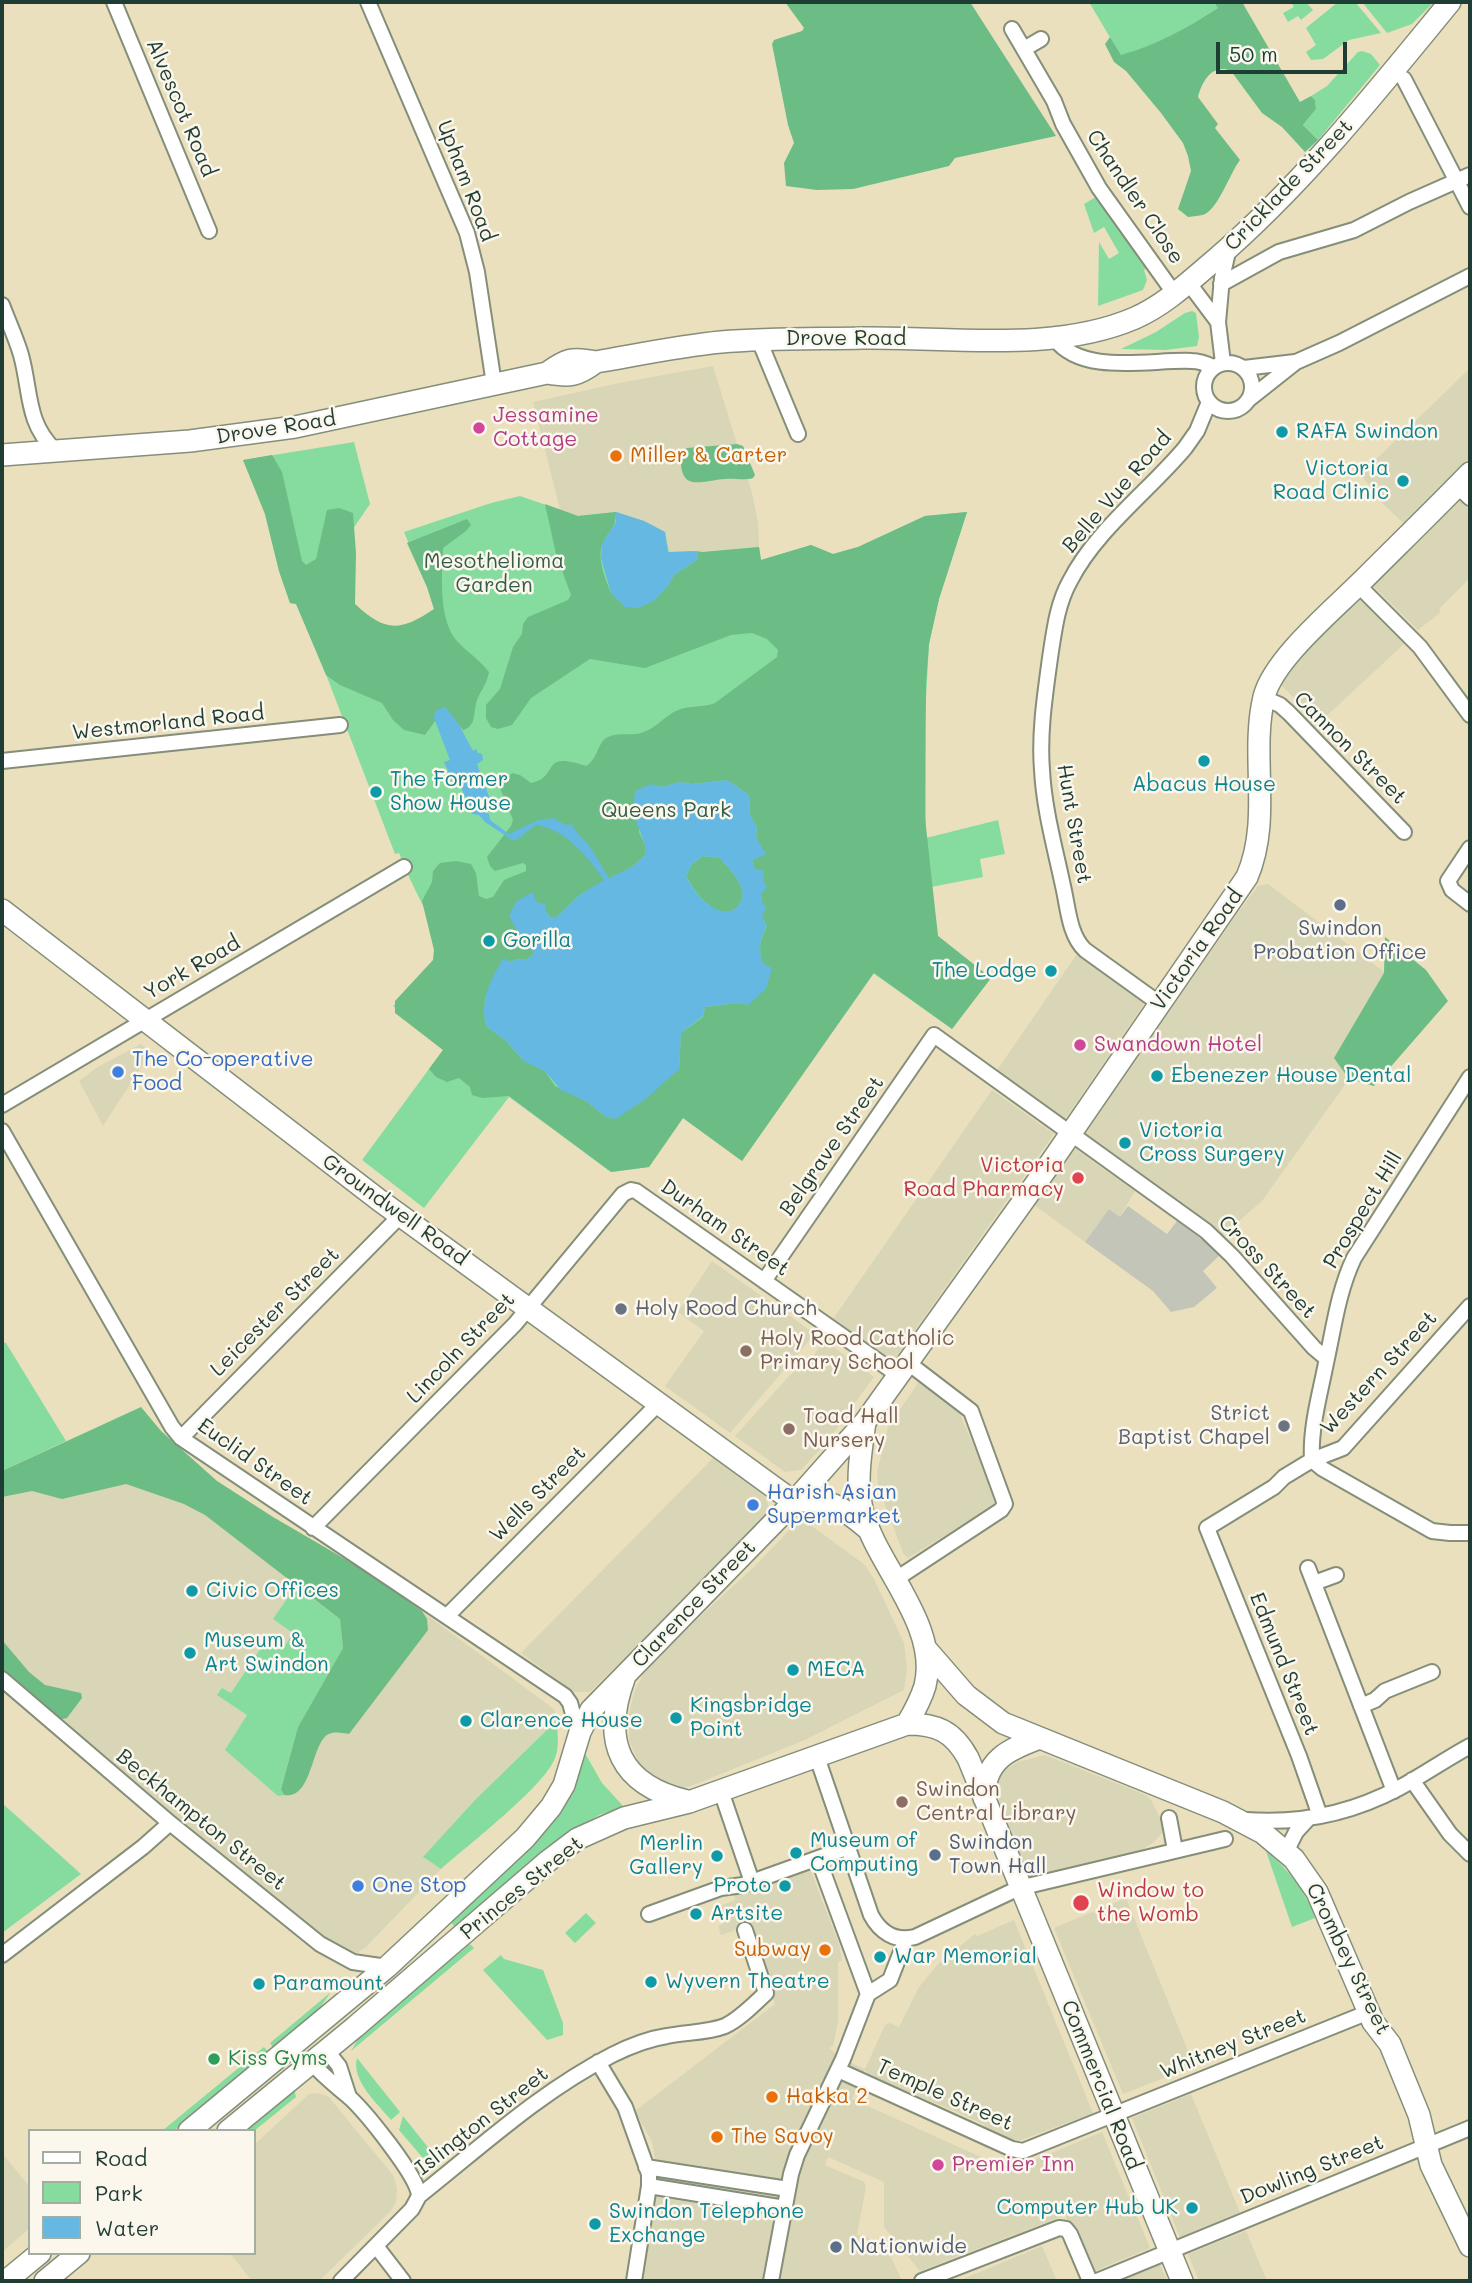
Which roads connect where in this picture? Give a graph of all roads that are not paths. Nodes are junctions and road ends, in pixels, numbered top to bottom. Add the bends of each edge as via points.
1 (114, 2) edge
2 (368, 2) edge
3 (1450, 2) edge
4 (1012, 29) dead end
5 (1041, 39) dead end
6 (1024, 50) junction
7 (1404, 79) dead end
8 (1463, 178) edge
9 (1470, 207) edge
10 (209, 231) dead end
11 (1229, 248) junction
12 (1470, 276) edge
13 (1222, 284) junction
14 (1181, 287) junction
15 (2, 304) edge
16 (1218, 322) junction
17 (1097, 331) joint
18 (1055, 338) junction
19 (759, 340) junction
20 (1296, 362) junction
21 (1218, 365) junction
22 (1244, 368) junction
23 (494, 384) junction
24 (1248, 400) junction
25 (1209, 402) junction
26 (798, 434) dead end
27 (55, 450) junction
28 (2, 455) edge
29 (1466, 486) edge
30 (1075, 571) joint
31 (1358, 585) junction
32 (1264, 698) junction
33 (1470, 715) edge
34 (340, 725) dead end
35 (2, 761) edge
36 (1404, 832) dead end
37 (1470, 848) edge
38 (404, 867) dead end
39 (1470, 904) edge
40 (2, 910) edge
41 (1160, 1004) junction
42 (144, 1020) junction
43 (934, 1035) joint
44 (1470, 1077) edge
45 (2, 1105) edge
46 (2, 1131) edge
47 (1070, 1133) junction
48 (631, 1190) joint
49 (400, 1216) junction
50 (764, 1281) junction
51 (1470, 1306) edge
52 (529, 1308) junction
53 (1327, 1359) junction
54 (903, 1369) junction
55 (659, 1403) junction
56 (865, 1422) junction
57 (181, 1438) junction
58 (1312, 1460) junction
59 (794, 1502) junction
60 (313, 1528) junction
61 (1207, 1528) joint
62 (869, 1529) junction
63 (1468, 1529) edge
64 (1308, 1568) dead end
65 (1336, 1575) dead end
66 (896, 1579) junction
67 (1314, 1583) junction
68 (447, 1616) junction
69 (926, 1649) junction
70 (1432, 1672) dead end
71 (626, 1675) junction
72 (2, 1679) edge
73 (565, 1696) junction
74 (598, 1702) junction
75 (1361, 1706) junction
76 (906, 1724) junction
77 (579, 1735) junction
78 (1040, 1738) junction
79 (1470, 1746) edge
80 (817, 1757) junction
81 (1412, 1780) junction
82 (721, 1791) junction
83 (1394, 1791) junction
84 (984, 1798) junction
85 (689, 1802) junction
86 (1169, 1818) dead end
87 (1313, 1818) junction
88 (1238, 1819) junction
89 (170, 1823) junction
90 (1225, 1839) dead end
91 (849, 1847) junction
92 (1175, 1850) junction
93 (1286, 1852) junction
94 (1470, 1854) edge
95 (818, 1858) junction
96 (752, 1882) junction
97 (1020, 1888) junction
98 (649, 1914) dead end
99 (745, 1930) dead end
100 (906, 1939) junction
101 (2, 1955) edge
102 (387, 1967) junction
103 (868, 1994) junction
104 (1369, 2012) junction
105 (303, 2037) junction
106 (319, 2057) junction
107 (598, 2062) junction
108 (838, 2070) junction
109 (1113, 2116) junction
110 (1470, 2128) edge
111 (190, 2129) edge
112 (230, 2129) edge
113 (1426, 2147) junction
114 (646, 2167) junction
115 (649, 2186) junction
116 (788, 2189) junction
117 (419, 2196) junction
118 (785, 2208) junction
119 (376, 2246) junction
120 (1470, 2246) edge
121 (1169, 2251) junction
122 (38, 2255) edge
123 (77, 2255) edge
124 (6, 2281) edge
125 (46, 2281) edge
126 (341, 2281) edge
127 (403, 2281) edge
128 (634, 2281) edge
129 (771, 2281) edge
130 (922, 2281) edge
131 (1090, 2281) edge
132 (1097, 2281) edge
133 (1182, 2281) edge

1 - 10 street, Alvescot Road
2 - 23 street, Upham Road via 467,233
3 - 11 street, Cricklade Street via 1323,154
4 - 6 street, Chandler Close
5 - 6 street
6 - 14 street, Chandler Close via 1099,188
7 - 8 street
8 - 9 street
8 - 13 street via 1354,230 1279,252
11 - 13 street, Belle Vue Road
11 - 14 street, Cricklade Street
12 - 20 street
13 - 16 street, Belle Vue Road
14 - 16 street, Belle Vue Road
14 - 17 street, Cricklade Street via 1140,316
15 - 27 street via 21,353 39,432
16 - 21 street, Belle Vue Road
17 - 18 street, Drove Road
18 - 19 street, Drove Road
18 - 21 street via 1063,349 1086,359 1122,363 1194,360
19 - 23 street, Drove Road via 702,344 596,362 567,376 547,373
19 - 26 street
20 - 22 street
20 - 24 street
21 - 22 street via 1233,362
21 - 25 street, Belle Vue Road via 1203,386
22 - 24 street via 1252,387
23 - 27 street, Drove Road via 274,430
24 - 25 street via 1229,411
25 - 30 street, Belle Vue Road via 1185,448
27 - 28 street, Drove Road
29 - 31 street, Victoria Road
30 - 41 street, Hunt Street via 1058,612 1048,678 1042,748 1046,803 1079,944
31 - 32 street, Victoria Road via 1277,671
31 - 33 street via 1420,647
32 - 36 street, Cannon Street via 1289,713
32 - 41 street, Victoria Road via 1261,815 1250,870
34 - 35 street, Westmorland Road
37 - 39 street via 1448,883
38 - 42 street, York Road
40 - 42 street, Groundwell Road
41 - 47 street, Victoria Road
42 - 45 street, York Road
42 - 49 street, Groundwell Road
43 - 47 street, Cross Street
43 - 50 street, Belgrave Street
44 - 53 street, Prospect Hill via 1354,1258 1342,1287
46 - 57 street, Euclid Street
47 - 53 street, Cross Street via 1220,1243
47 - 54 street, Victoria Road
48 - 50 street, Durham Street
48 - 52 street, Lincoln Street
49 - 52 street, Groundwell Road
49 - 57 street, Leicester Street
50 - 54 street, Durham Street
51 - 58 street, Western Street via 1343,1448
52 - 55 street, Groundwell Road
52 - 60 street, Lincoln Street
53 - 58 street, Prospect Hill
54 - 56 street, Victoria Road
54 - 66 street, Durham Street via 969,1408 1005,1500 1003,1508
55 - 59 street, Groundwell Road
55 - 68 street, Wells Street
56 - 59 street, Victoria Road
56 - 62 street, Victoria Road via 859,1486
57 - 60 street, Euclid Street
58 - 61 street, Western Street
58 - 63 street via 1418,1524 1437,1532
59 - 62 street, Victoria Road via 831,1502
59 - 71 street, Clarence Street
60 - 68 street, Euclid Street
61 - 87 street, Edmund Street via 1299,1756
62 - 66 street, Victoria Road
64 - 67 street
65 - 67 street
66 - 69 street, Victoria Road
67 - 75 street
68 - 73 street, Euclid Street
69 - 76 street, Victoria Road via 925,1684
69 - 78 street, Crombey Street via 980,1707
70 - 75 street
71 - 74 street, Princes Street
71 - 85 street, Clarence Street via 614,1717 621,1757 648,1787
72 - 89 street, Beckhampton Street
73 - 74 street, Euclid Street
73 - 77 street
74 - 77 street, Princes Street
75 - 83 street
76 - 80 street, Princes Street
76 - 84 street, Commercial Road via 937,1728 955,1739
77 - 102 street, Princes Street via 568,1776 544,1816
78 - 84 street via 994,1764 986,1777
78 - 88 street, Crombey Street
79 - 81 street
80 - 82 street, Princes Street
80 - 91 street
81 - 83 street
81 - 94 street
82 - 85 street, Princes Street
82 - 96 street
83 - 87 street
84 - 97 street, Commercial Road
85 - 106 street, Princes Street via 624,1818 562,1849
86 - 92 street
87 - 88 street
87 - 93 street via 1296,1832
88 - 93 street, Crombey Street
89 - 101 street
89 - 102 street, Beckhampton Street via 332,1953 353,1962
90 - 92 street
91 - 95 street
91 - 100 street via 875,1923 887,1934
92 - 97 street
93 - 104 street, Crombey Street via 1317,1892
95 - 96 street
95 - 103 street
96 - 98 street
97 - 100 street
97 - 109 street, Commercial Road
99 - 107 street, Islington Street via 766,1993 727,2025 645,2040
100 - 103 street via 890,1980
102 - 105 street, Princes Street
103 - 108 street
104 - 109 street, Whitney Street
104 - 113 street, Crombey Street via 1390,2044 1419,2115
105 - 106 street
105 - 111 street, Princes Street
106 - 112 street, Princes Street
106 - 117 street via 340,2066 349,2097 410,2172
107 - 114 street via 625,2107
107 - 117 street, Islington Street via 502,2126
108 - 109 street, Temple Street via 1023,2151
108 - 116 street via 797,2155
109 - 121 street, Commercial Road
110 - 113 street, Dowling Street
113 - 120 street, Crombey Street
113 - 121 street, Dowling Street
114 - 115 street
114 - 116 street
115 - 118 street
115 - 128 street
116 - 118 street
117 - 119 street, Islington Street
118 - 129 street
119 - 126 street, Islington Street
119 - 127 street
121 - 132 street, Dowling Street
121 - 133 street, Commercial Road
122 - 124 street
123 - 125 street
130 - 131 street via 1059,2228 1070,2234

